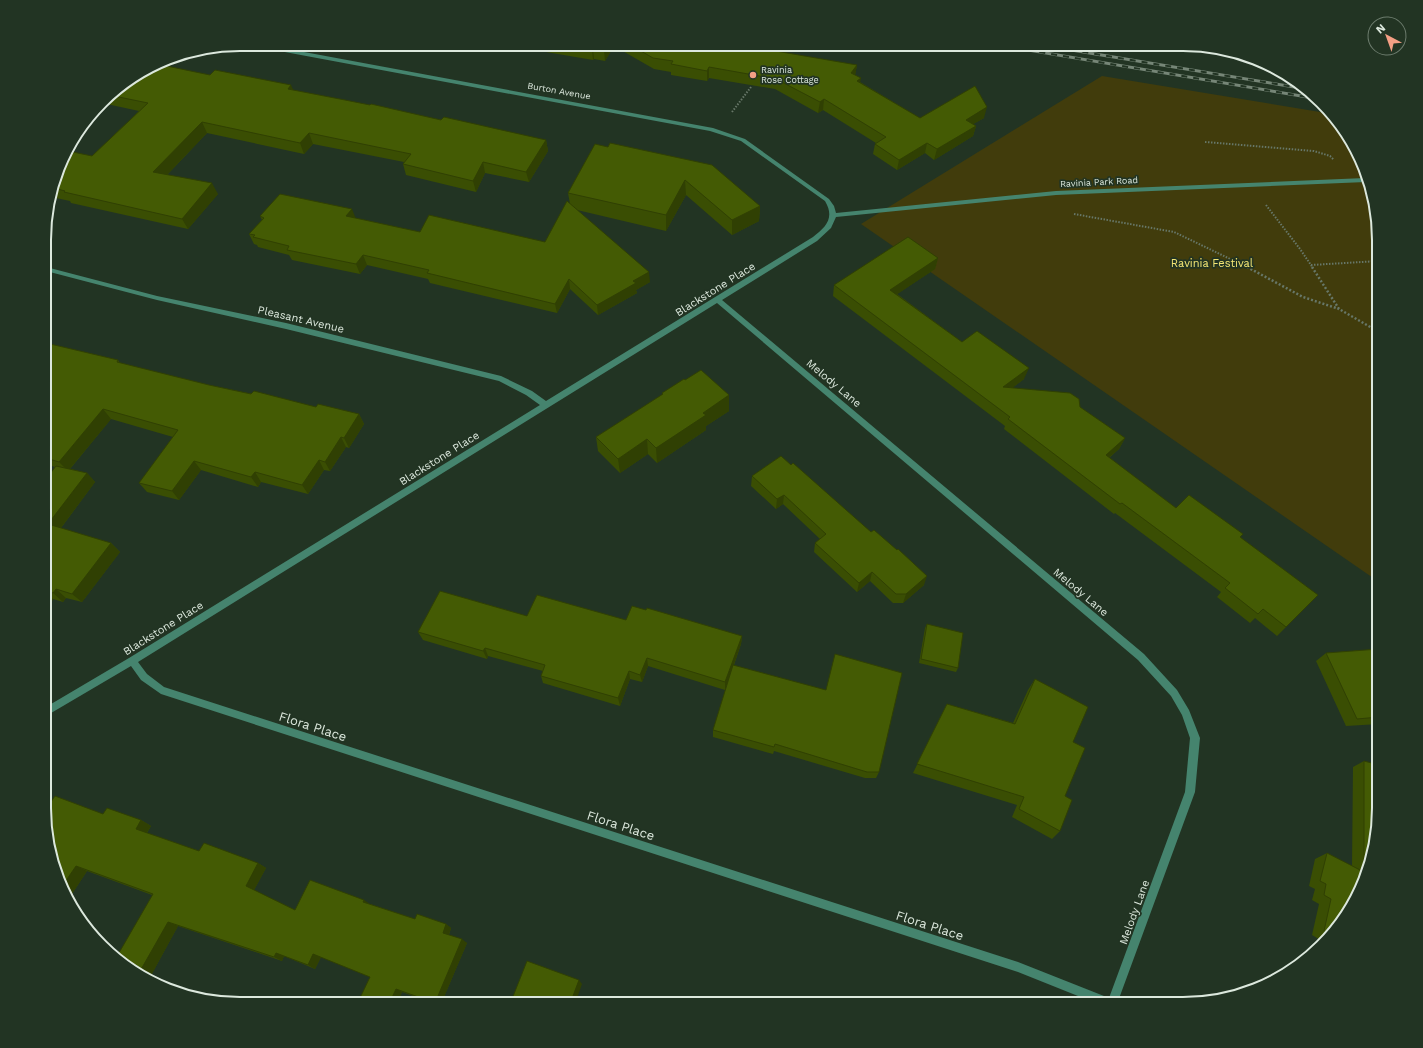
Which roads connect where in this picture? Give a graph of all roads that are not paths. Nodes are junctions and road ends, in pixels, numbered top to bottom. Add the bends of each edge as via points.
1 (290, 51) edge
2 (1362, 180) edge
3 (833, 215) junction
4 (51, 270) edge
5 (718, 300) junction
6 (546, 405) junction
7 (132, 661) junction
8 (51, 709) edge
9 (1094, 997) edge
10 (1115, 997) edge

1 - 3 street, Burton Avenue via 711,129 743,140 827,200 832,206
2 - 3 street, Ravinia Park Road via 1056,193
3 - 5 street, Blackstone Place via 830,228 816,239
4 - 6 street, Pleasant Avenue via 157,298 286,326 501,379
5 - 6 street, Blackstone Place
5 - 10 street, Melody Lane via 1141,657 1174,693 1186,713 1195,738 1190,792
6 - 7 street, Blackstone Place
7 - 8 street, Blackstone Place
7 - 9 street, Flora Place via 144,677 161,690 1018,967

